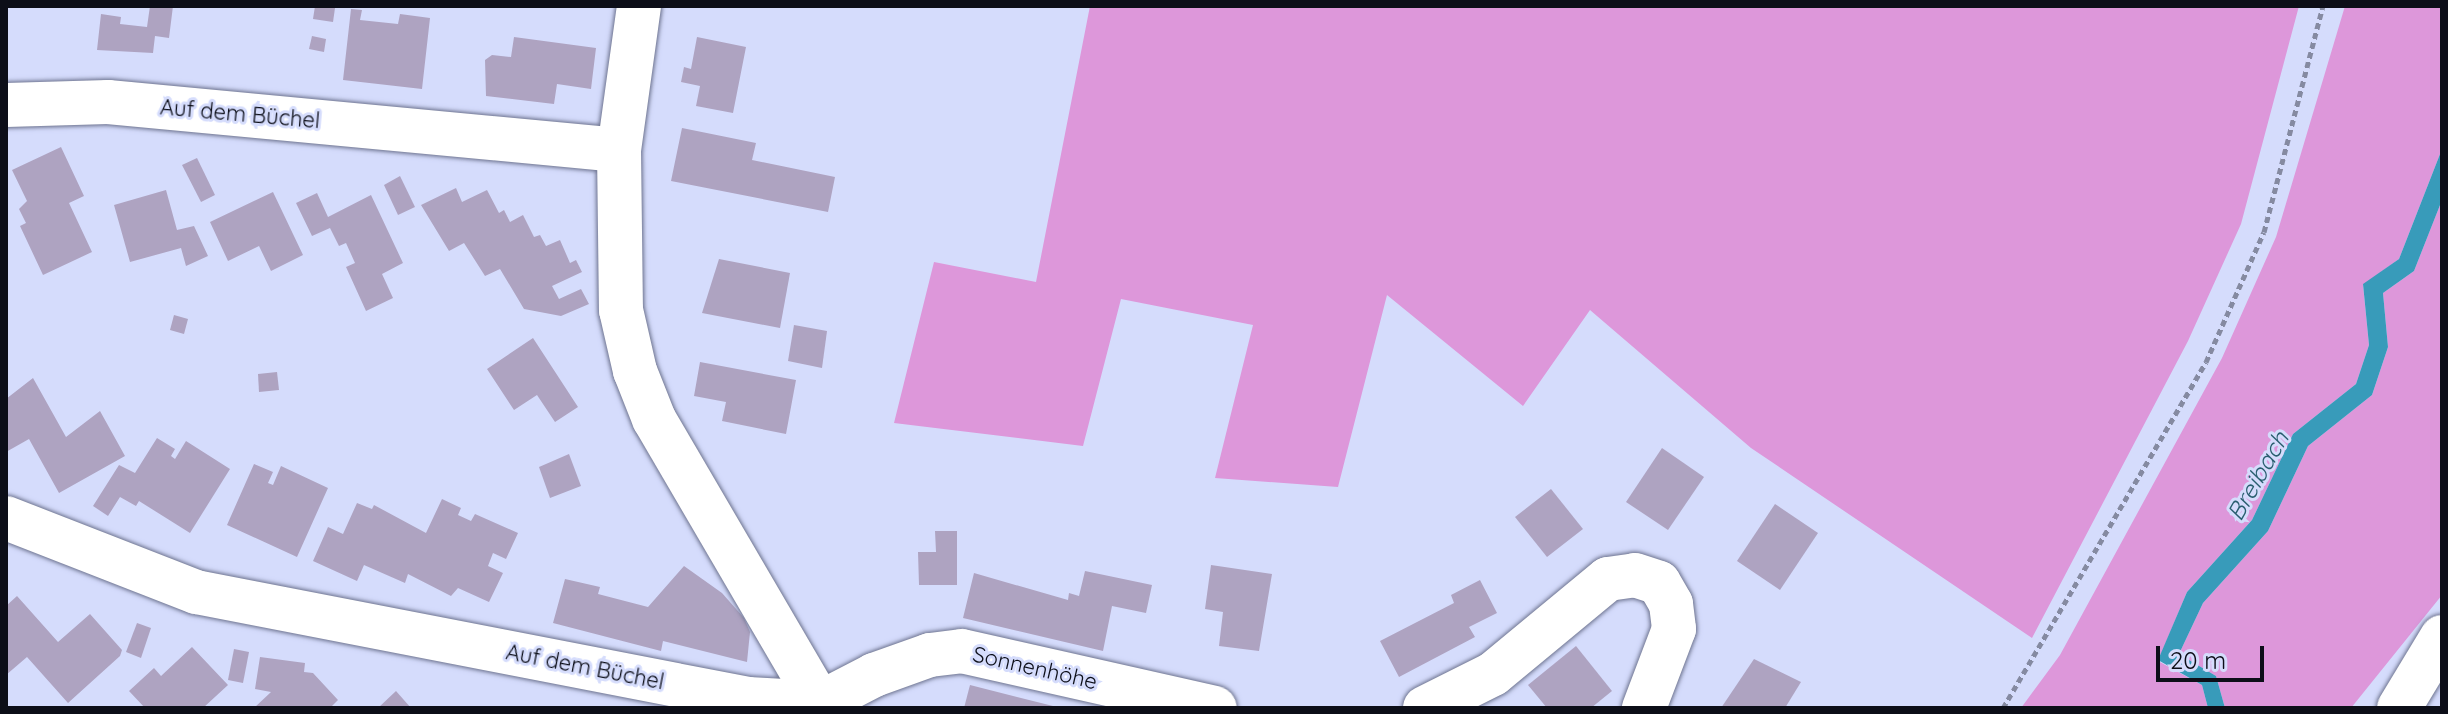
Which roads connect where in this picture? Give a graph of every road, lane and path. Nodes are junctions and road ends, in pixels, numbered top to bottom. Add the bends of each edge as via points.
1 (639, 6) edge
2 (2323, 6) edge
3 (6, 105) edge
4 (619, 150) junction
5 (6, 518) edge
6 (2442, 637) edge
7 (821, 706) edge
8 (1215, 708) edge
9 (1425, 708) edge
10 (1644, 708) edge
11 (2003, 708) edge
12 (2399, 708) edge

1 - 4 street
2 - 11 path via 2264,232 2206,362
3 - 4 street, Auf dem Büchel via 108,102
4 - 7 street via 621,310 635,371 654,419
5 - 7 street, Auf dem Büchel via 196,592 748,699
6 - 12 street
7 - 8 street, Sonnenhöhe via 874,675 930,655 962,651
9 - 10 street via 1493,674 1608,579 1635,575 1659,583 1671,604 1674,629

